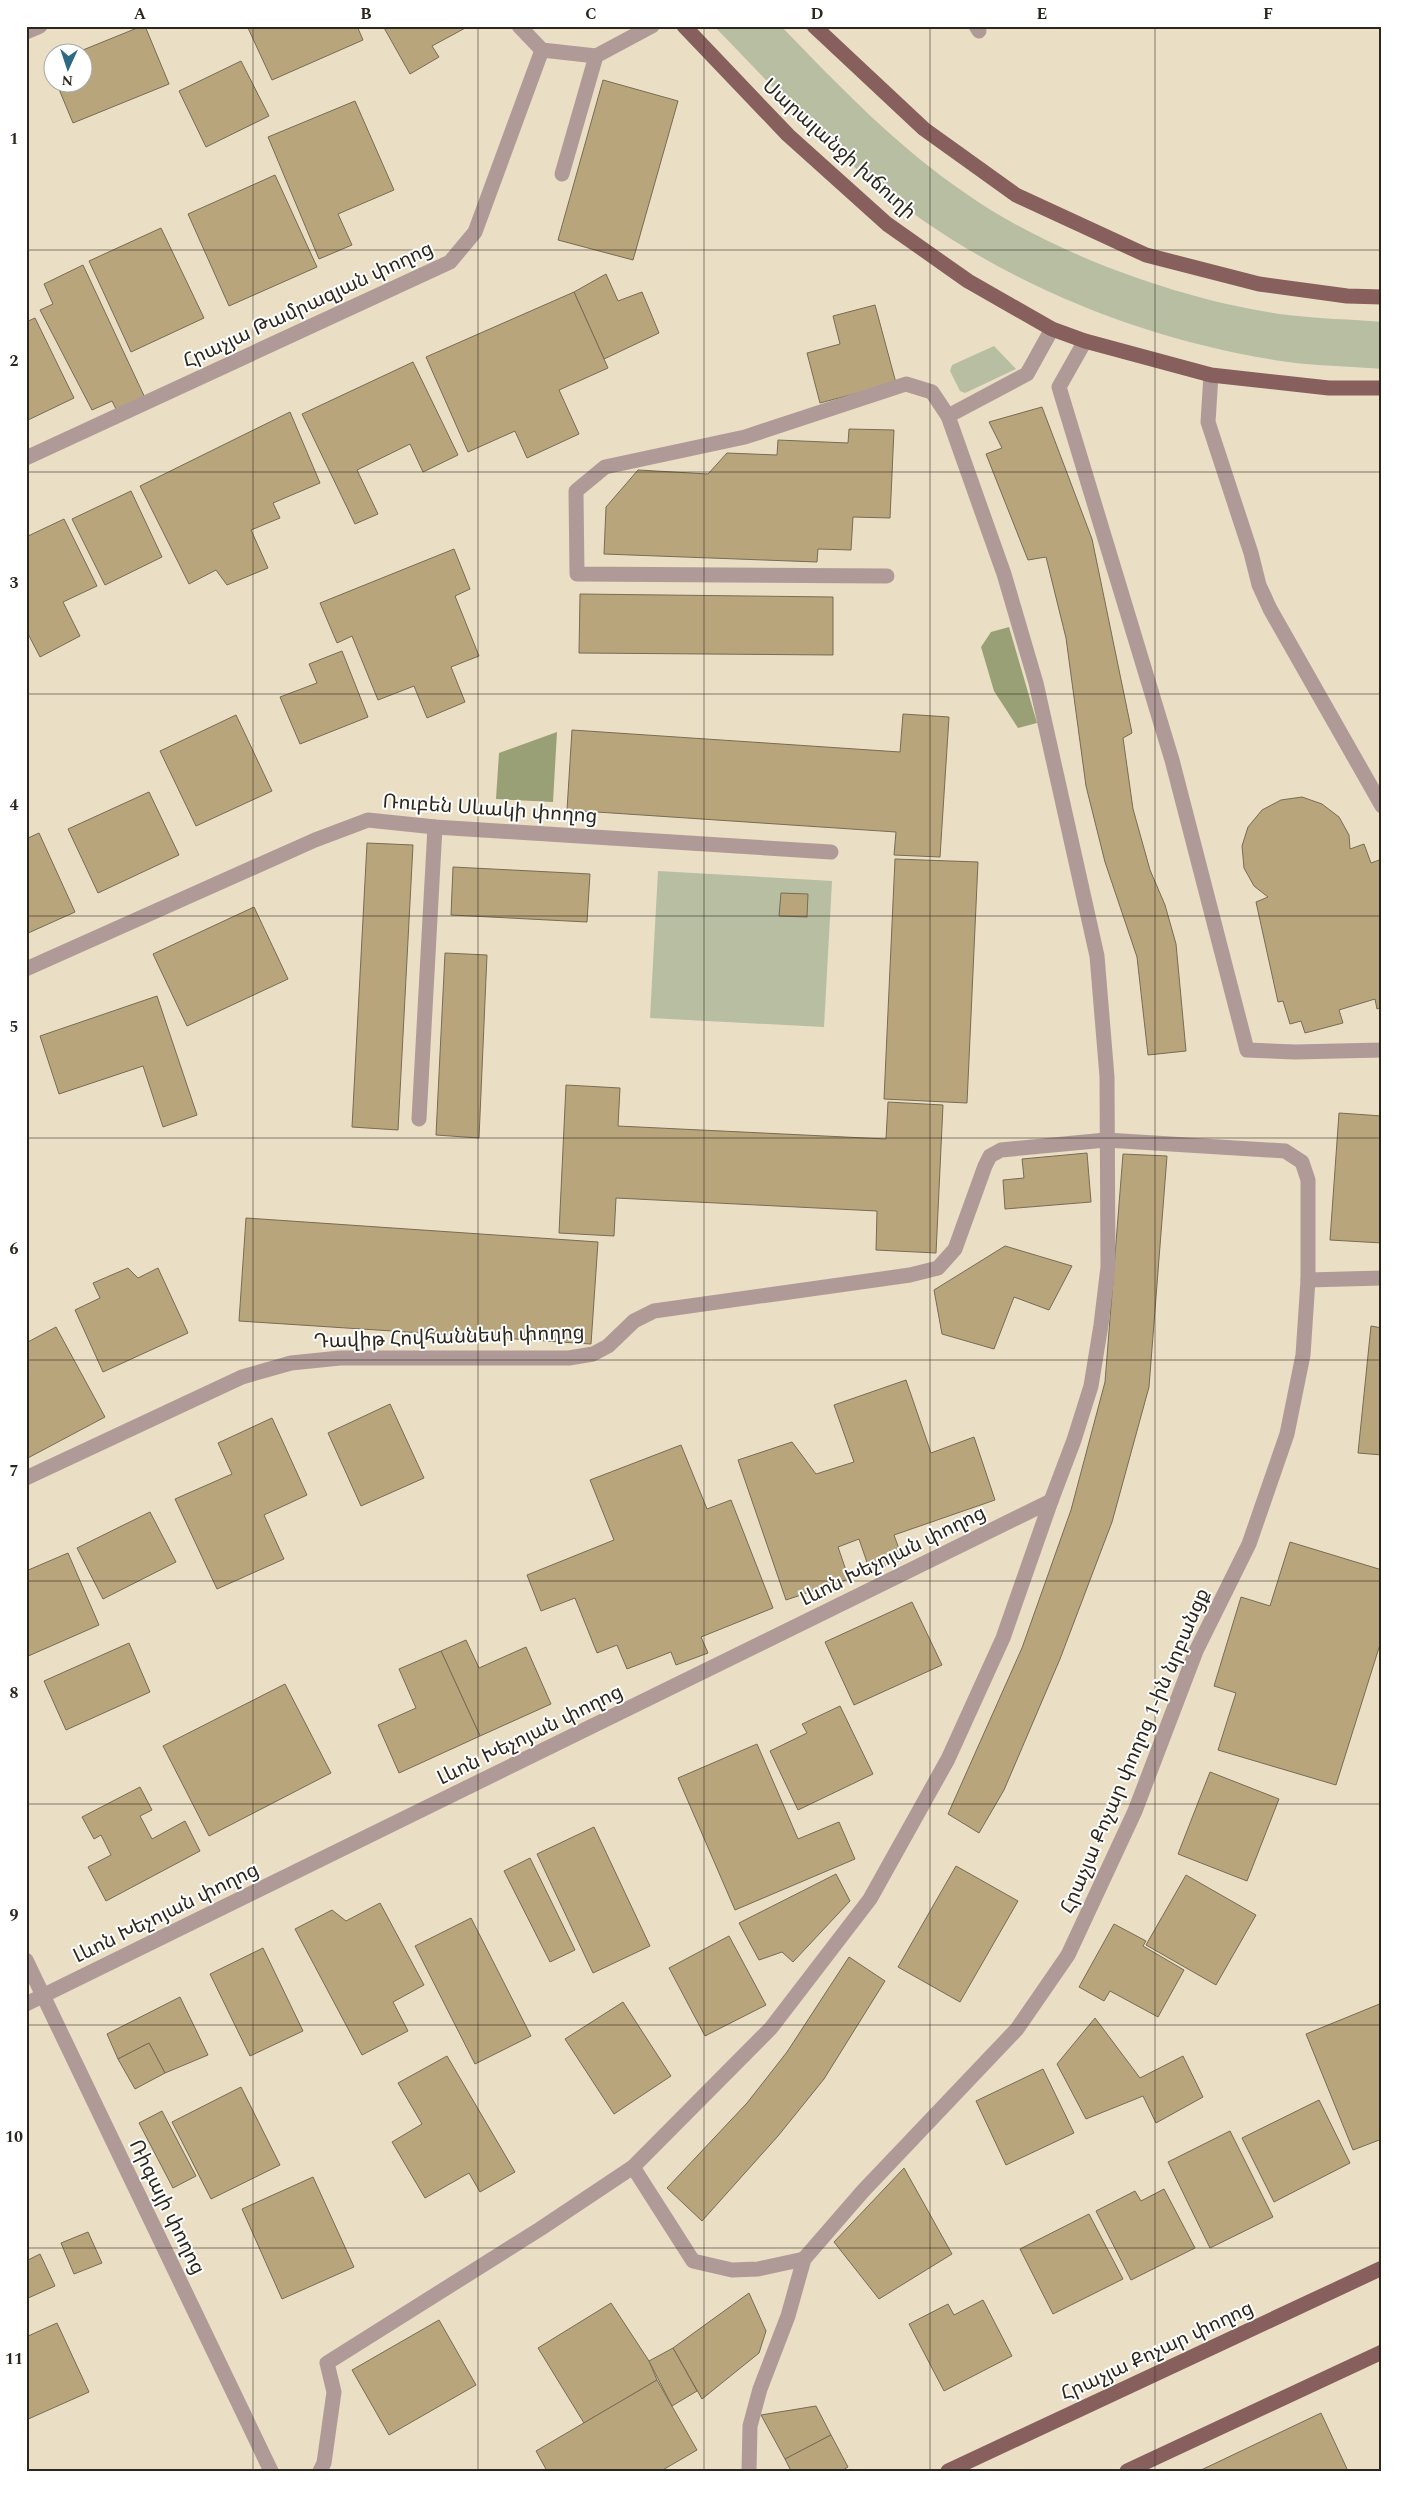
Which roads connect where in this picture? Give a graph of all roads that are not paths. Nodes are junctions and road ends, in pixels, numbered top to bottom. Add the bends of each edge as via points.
1 (40, 26) edge
2 (519, 26) edge
3 (652, 26) edge
4 (684, 26) edge
5 (814, 26) edge
6 (26, 32) edge
7 (542, 50) junction
8 (596, 56) junction
9 (562, 174) dead end
10 (1382, 296) edge
11 (1052, 328) junction
12 (1085, 341) junction
13 (1211, 375) junction
14 (1382, 388) edge
15 (948, 416) junction
16 (26, 458) edge
17 (887, 576) dead end
18 (1382, 806) edge
19 (435, 827) junction
20 (831, 852) dead end
21 (26, 970) edge
22 (1382, 1050) edge
23 (419, 1119) dead end
24 (1106, 1140) junction
25 (1382, 1278) edge
26 (1308, 1280) junction
27 (26, 1478) edge
28 (1050, 1501) junction
29 (26, 1960) edge
30 (43, 1996) junction
31 (26, 2004) edge
32 (633, 2167) junction
33 (804, 2259) junction
34 (1382, 2268) edge
35 (1382, 2352) edge
36 (272, 2471) edge
37 (320, 2471) edge
38 (749, 2471) edge
39 (948, 2471) edge
40 (1127, 2471) edge

1 - 6 street
2 - 7 street
3 - 8 street
4 - 11 main road, Սարալանջի խճուղի via 788,135 887,224 968,281
5 - 10 main road via 924,129 1016,195 1146,254 1259,284 1347,296
7 - 8 street
7 - 16 street, Հրաչյա Թամրազյան փողոց via 475,232 450,262
8 - 9 street
11 - 12 main road, Սարալանջի խճուղի
11 - 15 street via 1027,374
12 - 13 main road, Սարալանջի խճուղի
12 - 22 street via 1059,387 1172,760 1247,1050
13 - 14 main road, Սարալանջի խճուղի via 1329,388
13 - 18 street via 1208,422 1259,585
15 - 17 street via 932,392 906,384 745,437 605,468 576,491 577,574
15 - 24 street via 1004,574 1036,683 1098,956 1107,1077
19 - 20 street, Ռուբեն Սևակի փողոց
19 - 21 street, Ռուբեն Սևակի փողոց via 368,820 315,840
19 - 23 street
24 - 26 street, Դավիթ Հովհաննեսի փողոց via 1285,1151 1302,1162 1308,1180
24 - 27 street, Դավիթ Հովհաննեսի փողոց via 1001,1150 990,1156 955,1249 938,1268 910,1275 654,1311 634,1321 608,1346 593,1354 569,1358 340,1358 291,1363 242,1377
24 - 28 street via 1108,1267 1101,1325 1091,1386
25 - 26 street
26 - 33 street, Հրաչյա Քոչար փողոց 1-ին նրբանցք via 1303,1356 1287,1434 1253,1535 1196,1651 1135,1811 1068,1955 1017,2029 863,2191
28 - 30 street, Լևոն Խեչոյան փողոց
28 - 32 street via 1003,1638 948,1759 870,1899 771,2028
29 - 30 street, Ռիգայի փողոց
30 - 31 street, Լևոն Խեչոյան փողոց
30 - 36 street, Ռիգայի փողոց
32 - 33 street via 693,2261 732,2270 758,2269
32 - 37 street via 327,2363 334,2392 324,2463
33 - 38 street, Հրաչյա Քոչար փողոց 1-ին նրբանցք via 750,2426
34 - 39 main road, Հրաչյա Քոչար փողոց
35 - 40 main road

